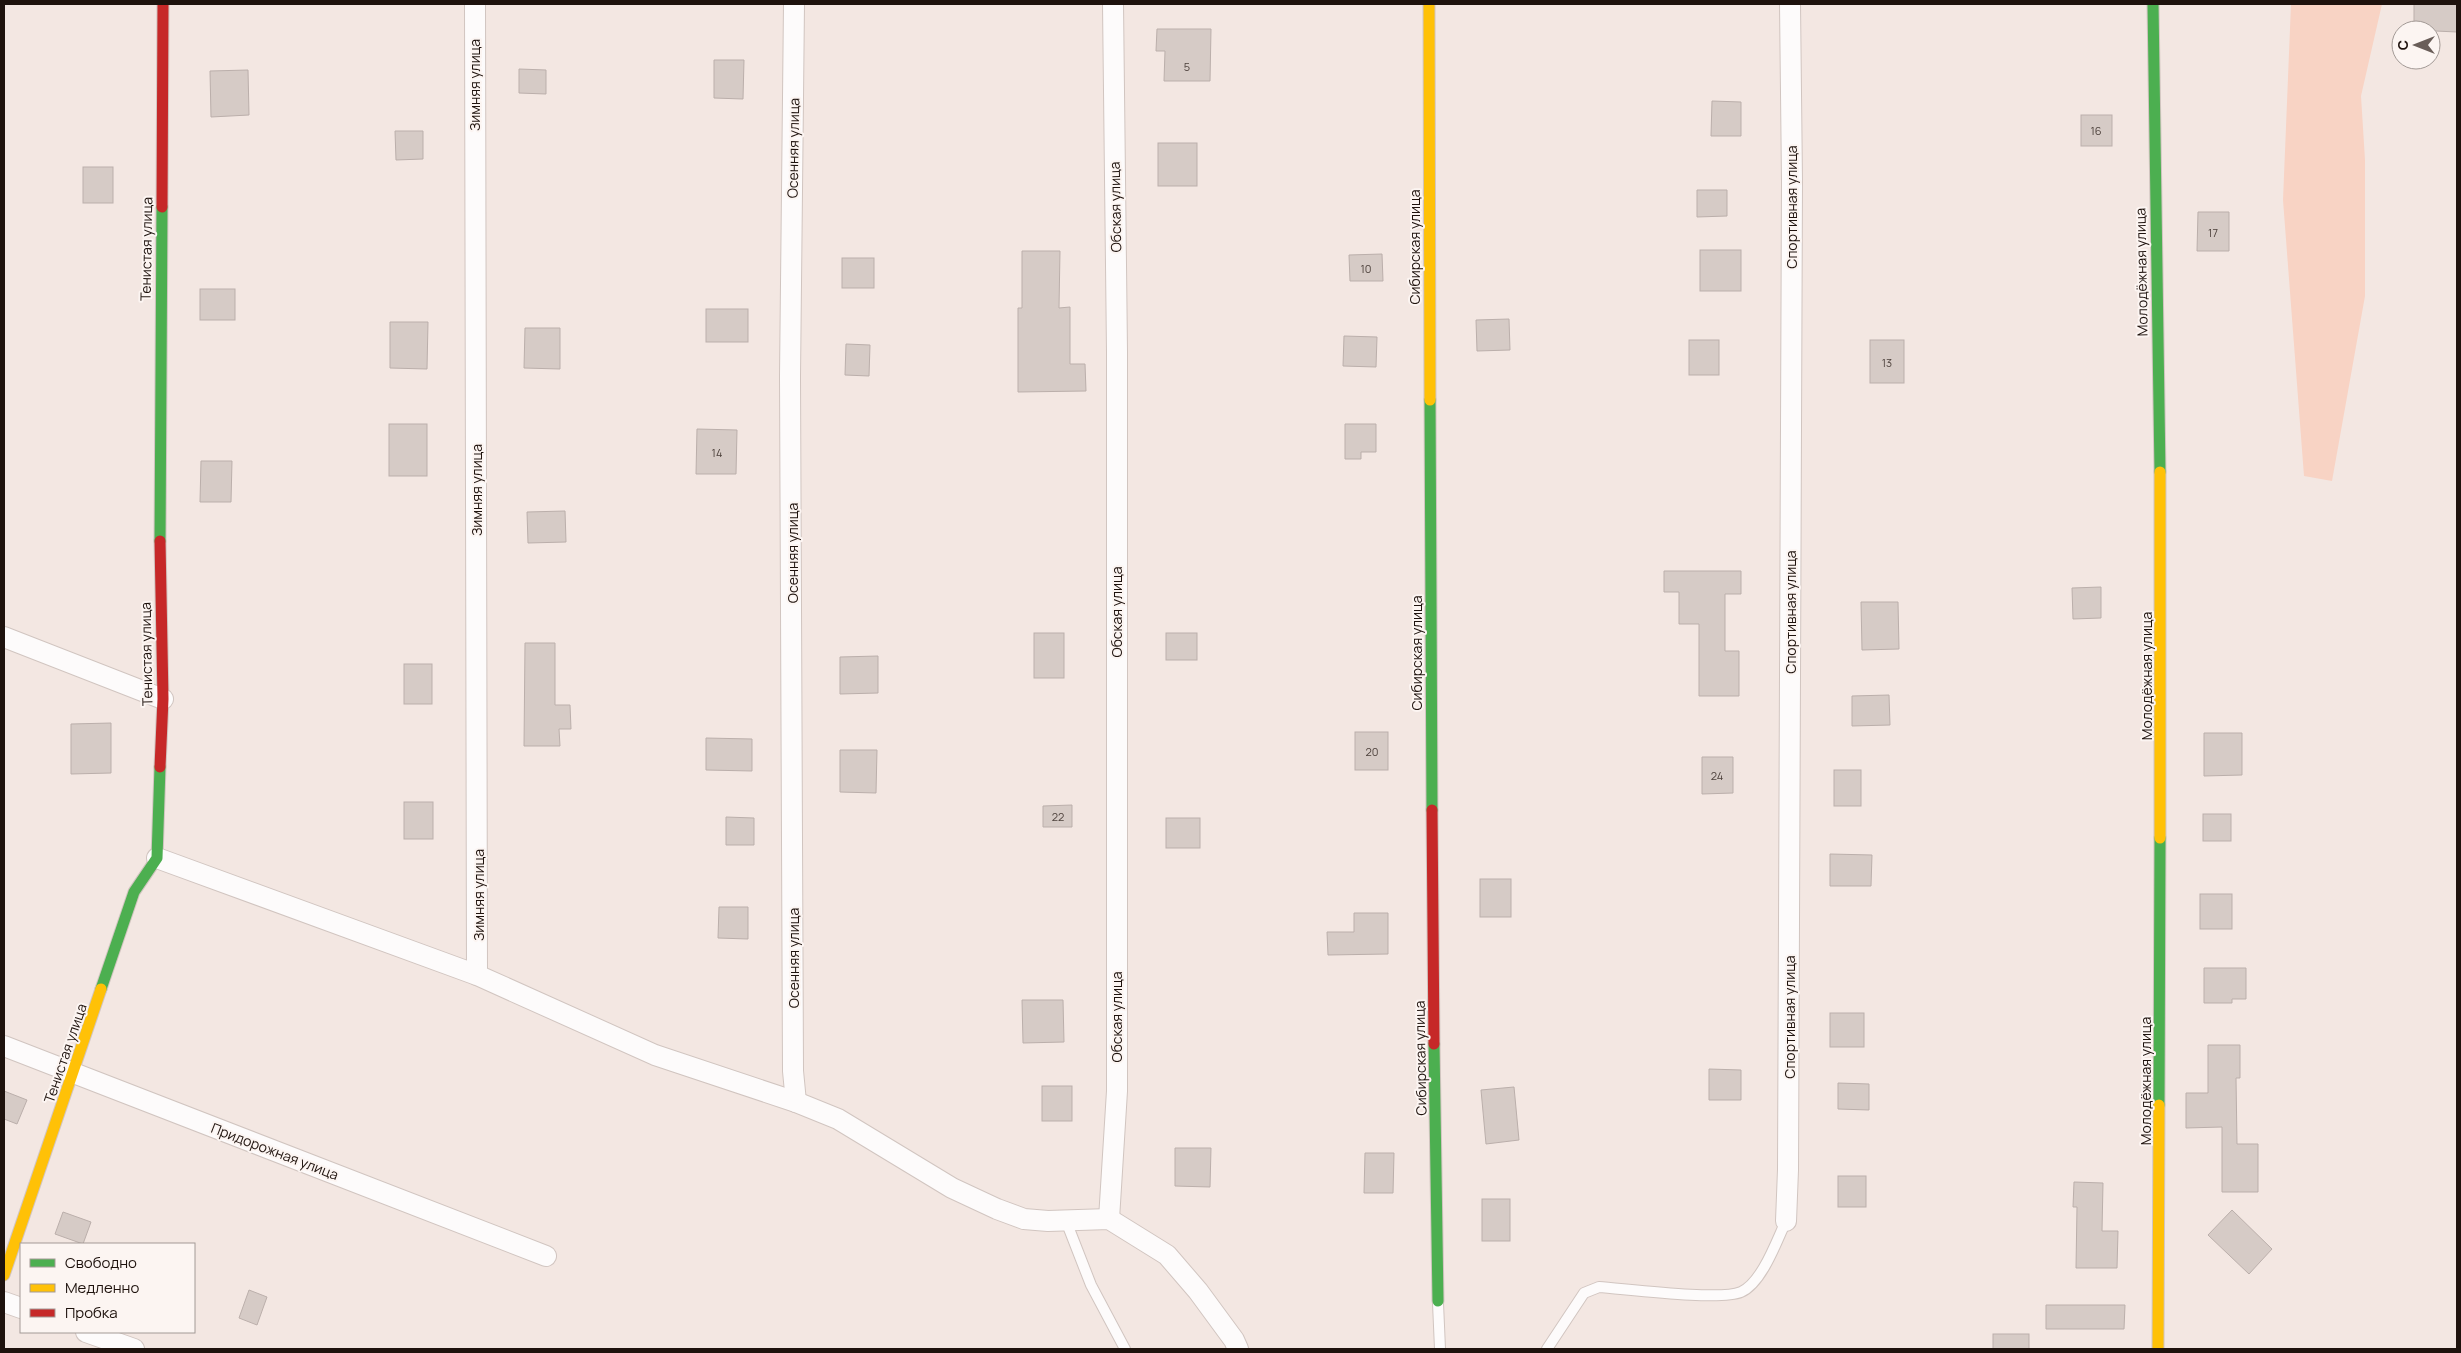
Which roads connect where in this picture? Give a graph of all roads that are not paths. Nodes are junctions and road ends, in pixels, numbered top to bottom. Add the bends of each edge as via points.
1 (163, 4) edge
2 (475, 4) edge
3 (794, 4) edge
4 (1114, 4) edge
5 (1429, 4) edge
6 (1790, 4) edge
7 (2154, 4) edge
8 (4, 637) edge
9 (163, 699) junction
10 (157, 858) junction
11 (477, 976) junction
12 (4, 1046) edge
13 (74, 1074) junction
14 (796, 1102) junction
15 (1109, 1219) junction
16 (1066, 1221) junction
17 (1786, 1221) joint
18 (546, 1256) dead end
19 (4, 1275) edge
20 (1438, 1301) joint
21 (4, 1302) edge
22 (20, 1308) edge
23 (89, 1333) edge
24 (134, 1349) edge
25 (1124, 1349) edge
26 (1238, 1349) edge
27 (1440, 1349) edge
28 (1547, 1349) edge
29 (2158, 1349) edge

1 - 9 street, Тенистая улица via 160,477
2 - 11 street, Зимняя улица
3 - 14 street, Осенняя улица via 790,378 793,1062
4 - 15 street, Обская улица via 1117,1091
5 - 20 street, Сибирская улица via 1432,851
6 - 17 street, Спортивная улица via 1792,182
7 - 29 street, Молодёжная улица via 2161,562
8 - 9 street
9 - 10 street, Тенистая улица
10 - 11 street
10 - 13 street, Тенистая улица via 134,892
11 - 14 street via 655,1055
12 - 13 street, Придорожная улица
13 - 18 street, Придорожная улица
13 - 19 street, Тенистая улица
14 - 16 street via 838,1120 952,1188 997,1209 1024,1219
15 - 16 street
15 - 26 street via 1166,1255 1198,1291
16 - 25 lane via 1091,1285
17 - 28 lane via 1759,1275 1742,1292 1716,1296 1599,1287 1584,1293
20 - 27 lane
21 - 22 street
23 - 24 street

